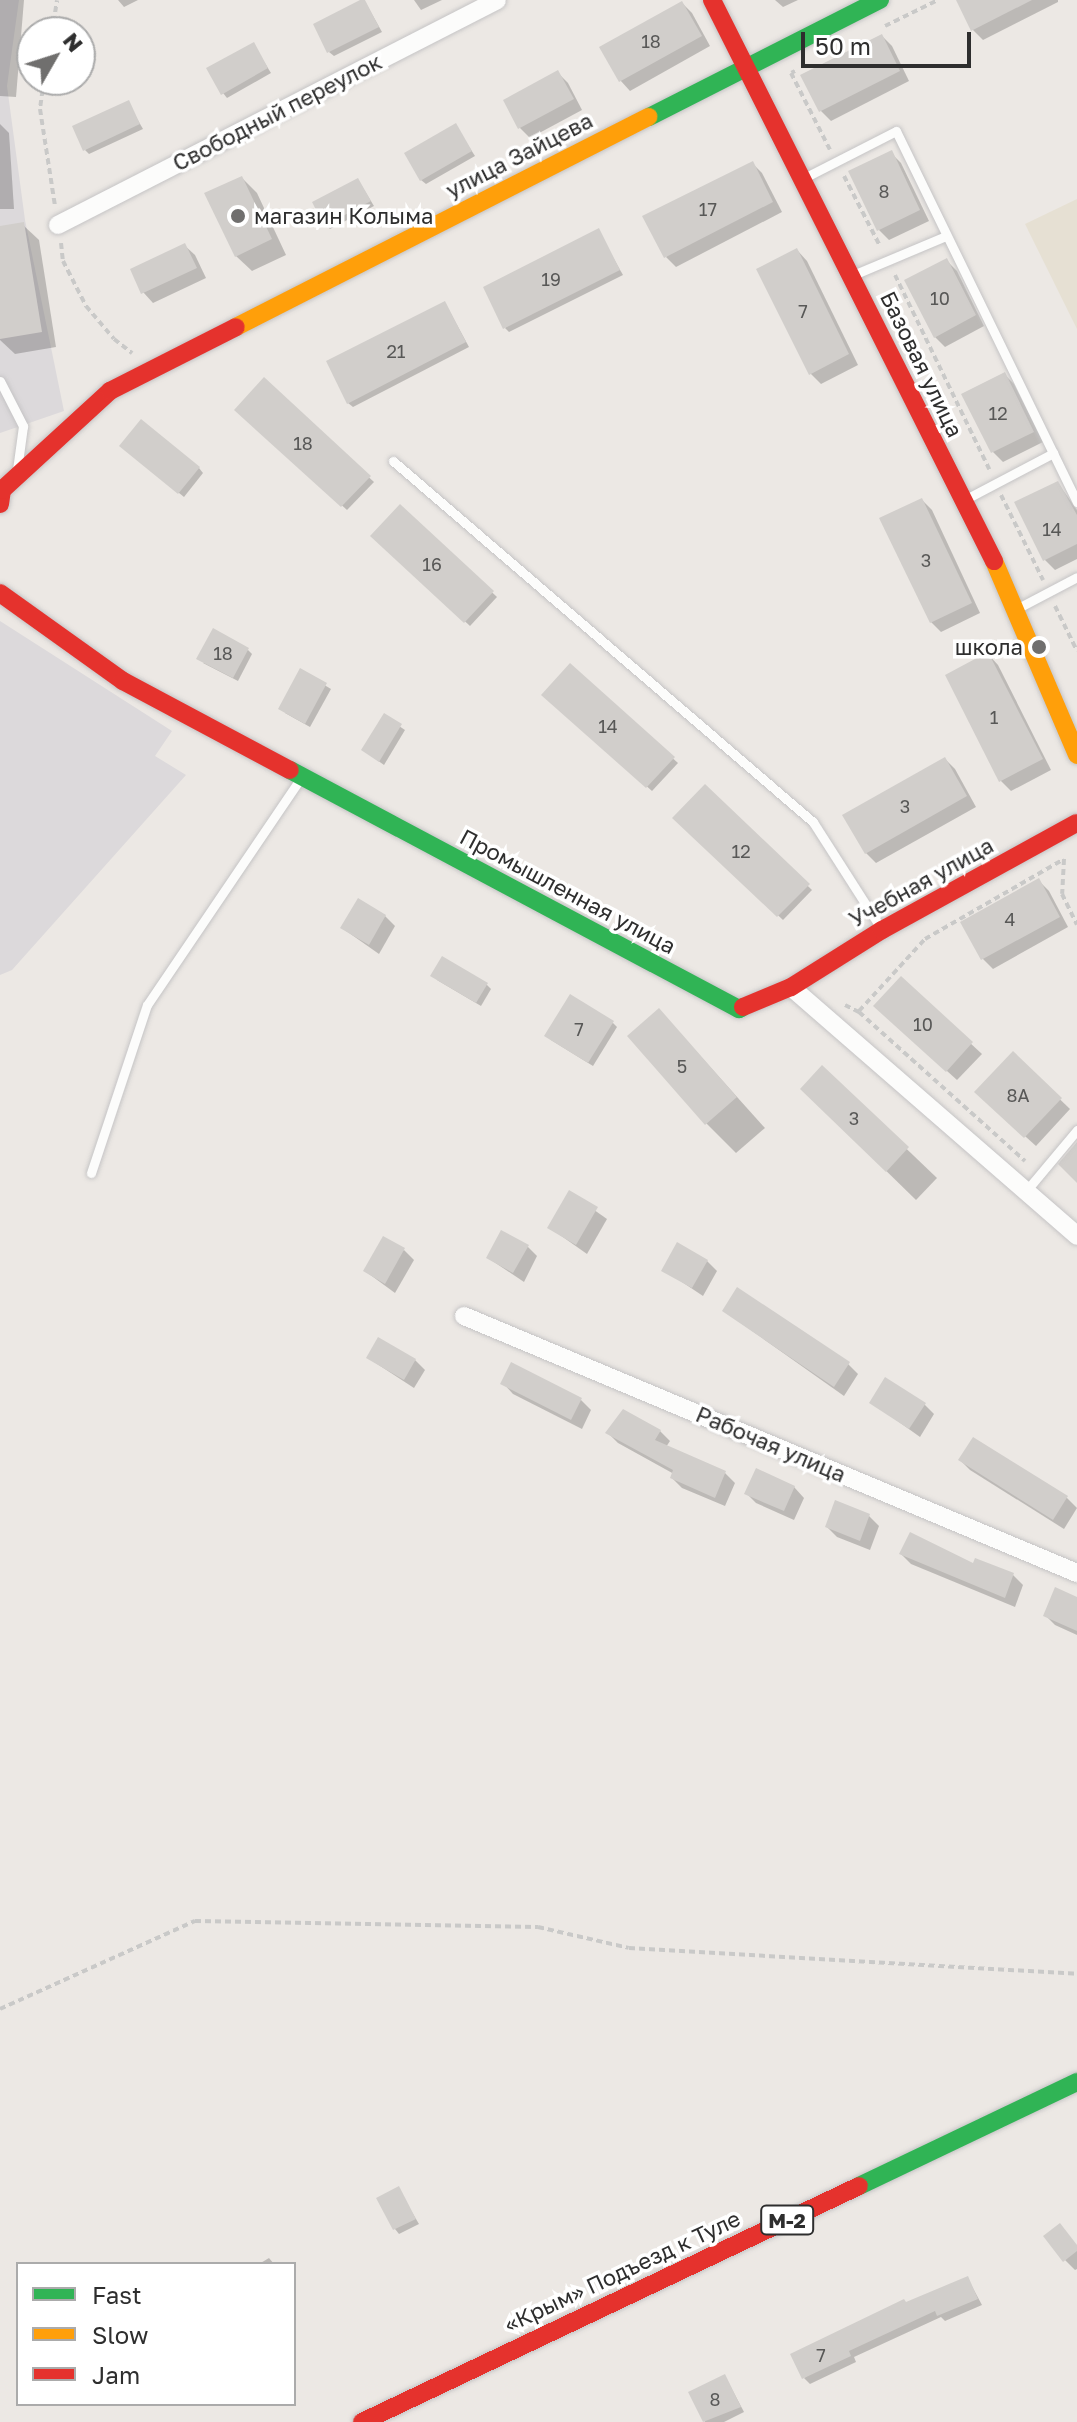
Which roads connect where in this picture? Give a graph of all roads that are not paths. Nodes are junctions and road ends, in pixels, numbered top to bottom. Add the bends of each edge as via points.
1 (497, 0) edge
2 (712, 0) edge
3 (880, 0) edge
4 (744, 67) junction
5 (803, 179) junction
6 (58, 225) dead end
7 (946, 236) junction
8 (853, 275) junction
9 (0, 381) edge
10 (1053, 453) junction
11 (393, 461) dead end
12 (16, 478) junction
13 (962, 501) junction
14 (1077, 502) edge
15 (0, 504) edge
16 (1077, 577) edge
17 (0, 593) edge
18 (1017, 608) junction
19 (1077, 755) edge
20 (302, 776) junction
21 (1070, 827) edge
22 (882, 930) junction
23 (791, 987) junction
24 (1077, 1130) edge
25 (91, 1173) dead end
26 (1026, 1191) junction
27 (1077, 1236) edge
28 (464, 1316) dead end
29 (1077, 1573) edge
30 (1077, 2082) edge
31 (362, 2422) edge

1 - 6 street, Свободный переулок
2 - 4 street, Базовая улица
3 - 4 street, улица Зайцева
4 - 5 street, Базовая улица
4 - 12 street, улица Зайцева via 110,391
5 - 7 lane via 896,131
5 - 8 street, Базовая улица
7 - 8 lane
7 - 10 lane
8 - 13 street, Базовая улица
9 - 12 lane via 23,426
10 - 13 lane
10 - 14 lane
11 - 22 lane via 813,822
12 - 15 street, улица Зайцева via 2,490
13 - 18 street, Базовая улица
16 - 18 lane
17 - 20 street, Промышленная улица via 123,681
18 - 19 street, Базовая улица
20 - 23 street, Промышленная улица via 739,1009
20 - 25 lane via 147,1005
21 - 22 street, Учебная улица
22 - 23 street, Учебная улица
23 - 26 street
24 - 26 lane
26 - 27 street
28 - 29 street, Рабочая улица
30 - 31 street, «Крым» Подъезд к Туле / М-2

